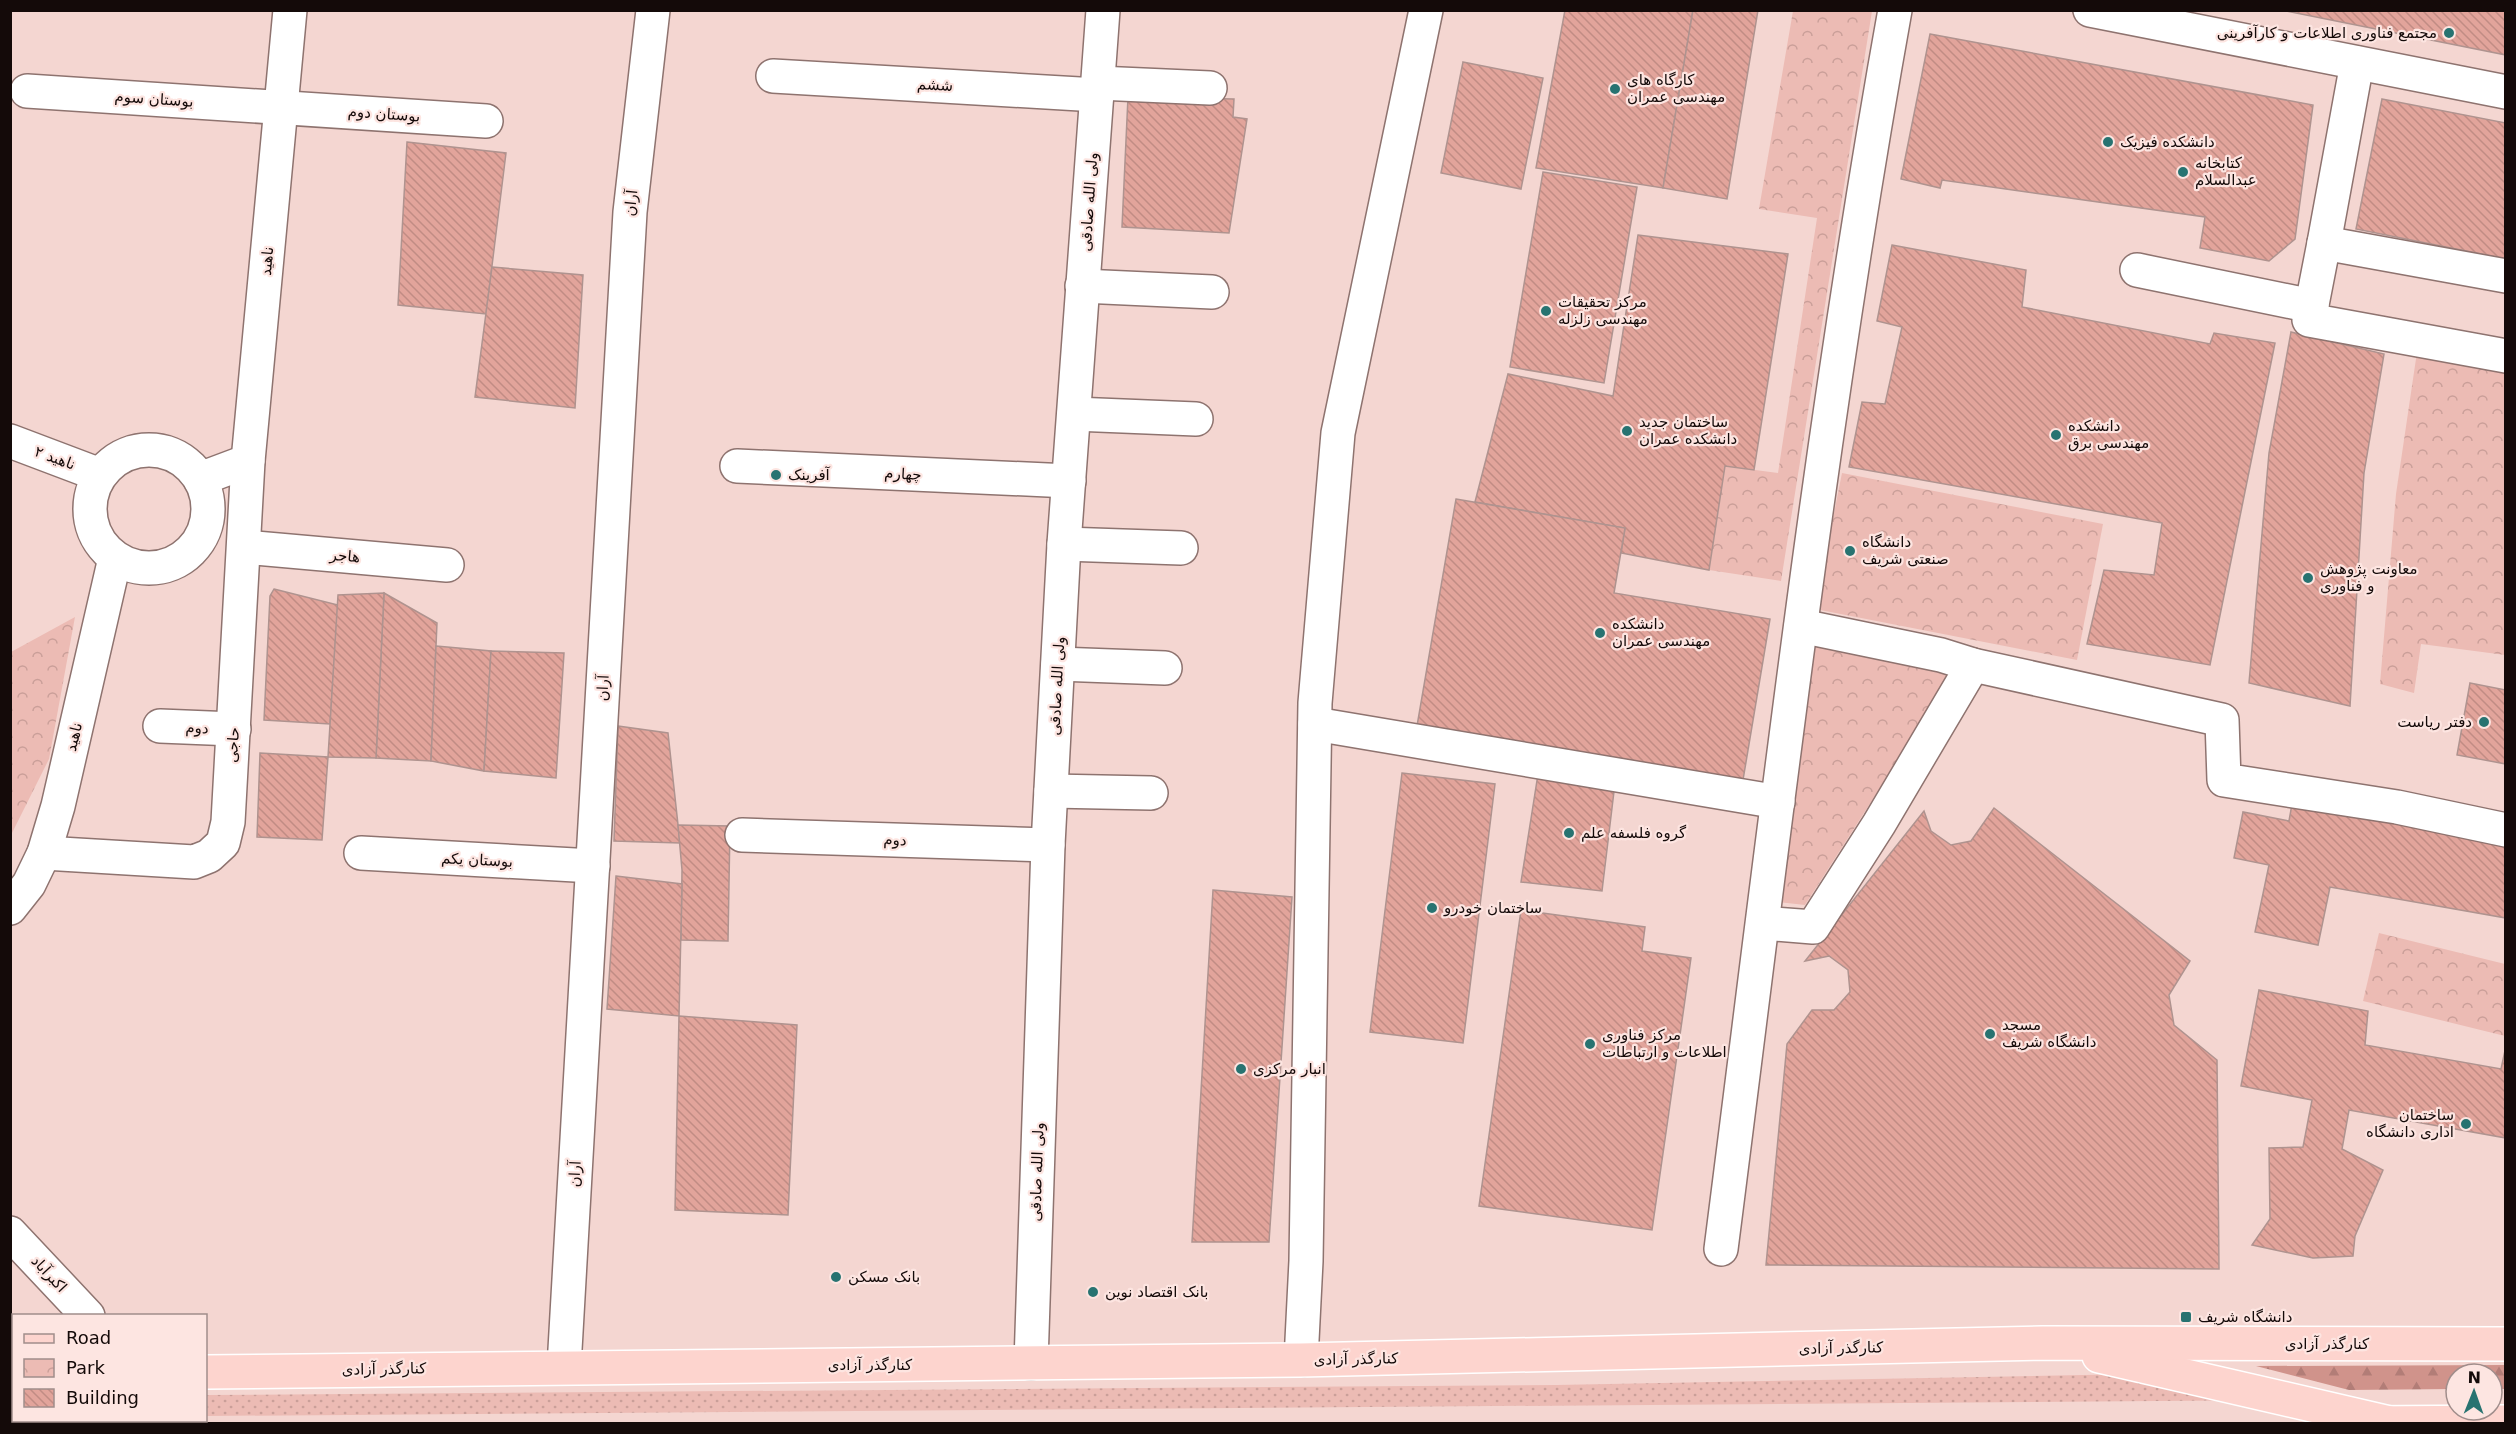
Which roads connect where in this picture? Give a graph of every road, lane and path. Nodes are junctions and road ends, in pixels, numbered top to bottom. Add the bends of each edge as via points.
1 (290, 10) edge
2 (653, 10) edge
3 (1103, 10) edge
4 (1426, 10) edge
5 (1895, 10) edge
6 (2090, 10) edge
7 (2357, 63) junction
8 (773, 76) dead end
9 (1210, 88) dead end
10 (1097, 89) junction
11 (27, 91) dead end
12 (2505, 92) edge
13 (282, 107) junction
14 (486, 121) dead end
15 (2324, 243) junction
16 (2137, 270) dead end
17 (2505, 276) edge
18 (1082, 285) junction
19 (1212, 292) dead end
20 (2312, 306) junction
21 (2505, 356) edge
22 (1074, 414) junction
23 (1196, 419) dead end
24 (10, 441) edge
25 (248, 461) junction
26 (737, 466) dead end
27 (100, 475) junction
28 (200, 479) junction
29 (1069, 482) junction
30 (1064, 544) junction
31 (244, 547) junction
32 (1181, 548) dead end
33 (115, 558) junction
34 (447, 565) dead end
35 (1801, 626) junction
36 (1058, 664) junction
37 (1973, 665) junction
38 (1165, 668) dead end
39 (1315, 724) junction
40 (159, 726) dead end
41 (234, 729) junction
42 (1051, 791) junction
43 (1152, 792) dead end
44 (1778, 802) junction
45 (2505, 830) edge
46 (742, 835) dead end
47 (1048, 845) junction
48 (44, 853) junction
49 (361, 853) dead end
50 (592, 866) junction
51 (10, 908) edge
52 (1763, 923) junction
53 (10, 1233) edge
54 (1721, 1249) dead end
55 (86, 1314) edge
56 (2042, 1343) junction
57 (2505, 1344) edge
58 (1301, 1360) junction
59 (1031, 1364) junction
60 (564, 1367) junction
61 (207, 1372) edge
62 (2505, 1422) edge
63 (2390, 1423) edge
64 (2316, 1424) edge

1 - 13 street, ناهید
2 - 50 street, آران via 630,212
3 - 10 street, ولی الله صادقی
4 - 39 street via 1338,433
5 - 35 street via 1867,165
6 - 7 street
7 - 12 street
7 - 15 street
8 - 10 street, ششم
9 - 10 street, ششم
10 - 18 street, ولی الله صادقی
11 - 13 street, بوستان سوم
13 - 14 street, بوستان دوم
13 - 25 street, ناهید
15 - 17 street
15 - 20 street
16 - 20 street
18 - 19 street
18 - 22 street, ولی الله صادقی
20 - 21 street via 2309,320
22 - 23 street
22 - 29 street, ولی الله صادقی
24 - 27 street, ناهید ۲
25 - 28 street
25 - 31 street, حاجی
26 - 29 street, چهارم
27 - 28 street via 114,460 132,452 152,450 180,459
27 - 33 street via 92,492 93,528
28 - 33 street via 207,498 208,518 202,537 189,553 173,564 153,568 133,566
29 - 30 street, ولی الله صادقی
30 - 32 street
30 - 36 street, ولی الله صادقی
31 - 34 street, هاجر
31 - 41 street, حاجی
33 - 48 street, ناهید
35 - 37 street
35 - 44 street
36 - 38 street
36 - 42 street, ولی الله صادقی
37 - 45 street via 2222,720 2224,780 2397,807
37 - 52 street via 1813,927
39 - 44 street
39 - 58 street
40 - 41 street, دوم
41 - 48 street, حاجی via 228,822 223,843 209,856 194,862
42 - 43 street
42 - 47 street, ولی الله صادقی
44 - 52 street
46 - 47 street, دوم
47 - 59 street, ولی الله صادقی
48 - 51 street, ناهید via 29,884
49 - 50 street, بوستان یکم
50 - 60 street, آران
52 - 54 street
53 - 55 street, اکبرآباد
56 - 57 main road, کنارگذر آزادی
56 - 58 main road, کنارگذر آزادی
56 - 63 main road
58 - 59 main road, کنارگذر آزادی
59 - 60 main road, کنارگذر آزادی
60 - 61 main road, کنارگذر آزادی
62 - 63 main road
63 - 64 main road

